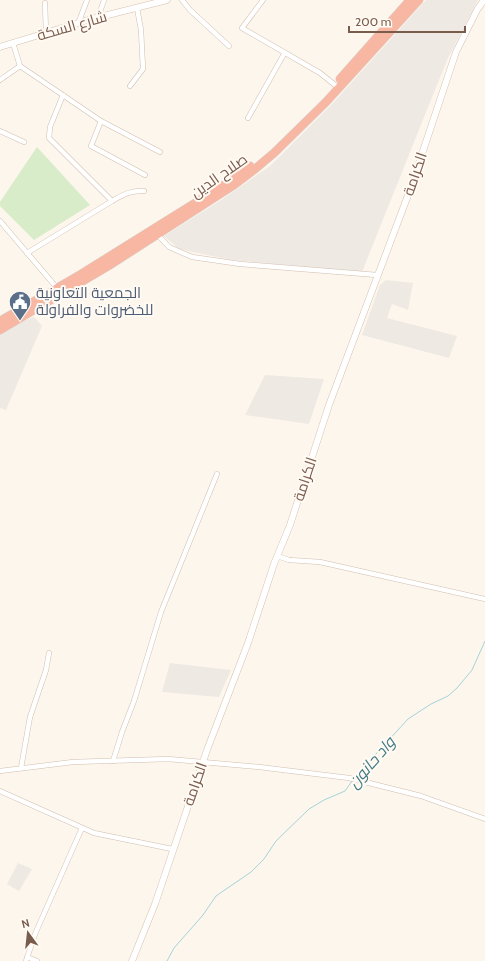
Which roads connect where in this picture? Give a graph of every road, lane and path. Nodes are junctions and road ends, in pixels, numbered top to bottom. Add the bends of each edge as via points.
1 (87, 0) edge
2 (104, 0) edge
3 (167, 0) edge
4 (182, 0) edge
5 (263, 0) edge
6 (410, 0) edge
7 (419, 0) edge
8 (484, 0) edge
9 (158, 2) edge
10 (45, 3) dead end
11 (137, 8) junction
12 (98, 18) junction
13 (78, 24) junction
14 (46, 33) junction
15 (13, 43) junction
16 (229, 46) dead end
17 (0, 47) edge
18 (284, 54) junction
19 (20, 66) junction
20 (0, 80) edge
21 (335, 85) junction
22 (130, 86) dead end
23 (63, 95) junction
24 (248, 118) dead end
25 (101, 121) junction
26 (0, 131) edge
27 (24, 142) dead end
28 (160, 152) dead end
29 (145, 175) dead end
30 (144, 191) dead end
31 (112, 201) junction
32 (0, 221) edge
33 (157, 234) junction
34 (27, 252) junction
35 (377, 275) junction
36 (57, 288) junction
37 (0, 320) edge
38 (0, 330) edge
39 (217, 474) dead end
40 (277, 556) junction
41 (485, 599) edge
42 (48, 653) dead end
43 (114, 761) junction
44 (203, 762) junction
45 (21, 768) junction
46 (0, 771) edge
47 (0, 791) edge
48 (485, 819) edge
49 (82, 828) junction
50 (172, 849) junction
51 (27, 959) edge
52 (37, 961) edge
53 (132, 961) edge

1 - 13 street
2 - 12 street
3 - 9 main road, شارع السكة
4 - 16 street
5 - 18 street via 242,28
6 - 21 highway, صلاح الدين
7 - 33 highway, صلاح الدين via 330,97 274,153 234,185
8 - 35 main road, الكرامة via 456,52 410,190
9 - 11 main road, شارع السكة
10 - 14 street
11 - 12 main road, شارع السكة
11 - 22 street via 143,69
12 - 13 main road, شارع السكة
13 - 14 main road, شارع السكة
14 - 15 main road, شارع السكة
15 - 17 main road, شارع السكة
15 - 19 street
18 - 21 street via 320,73
18 - 24 street
19 - 20 street
19 - 23 street
21 - 36 highway, صلاح الدين via 288,133 224,185
23 - 25 street
23 - 31 street via 50,127 49,138
25 - 28 street
25 - 29 street via 91,146
26 - 27 street
30 - 31 street via 136,190
31 - 34 street
32 - 34 street
33 - 35 street via 169,247 192,257 240,264
33 - 38 highway, صلاح الدين
34 - 36 street
35 - 40 main road, الكرامة via 288,532
36 - 37 highway, صلاح الدين
39 - 43 street via 162,612
40 - 41 street via 289,560 320,562
40 - 44 main road, الكرامة via 246,649
42 - 45 street via 46,670 30,717
43 - 44 street via 168,759
43 - 45 street via 73,762
44 - 48 street via 360,780 421,796
44 - 50 main road, الكرامة
45 - 46 street
47 - 49 street
49 - 50 street via 94,833
49 - 51 street via 35,934
50 - 53 main road, الكرامة via 155,904
51 - 52 street

